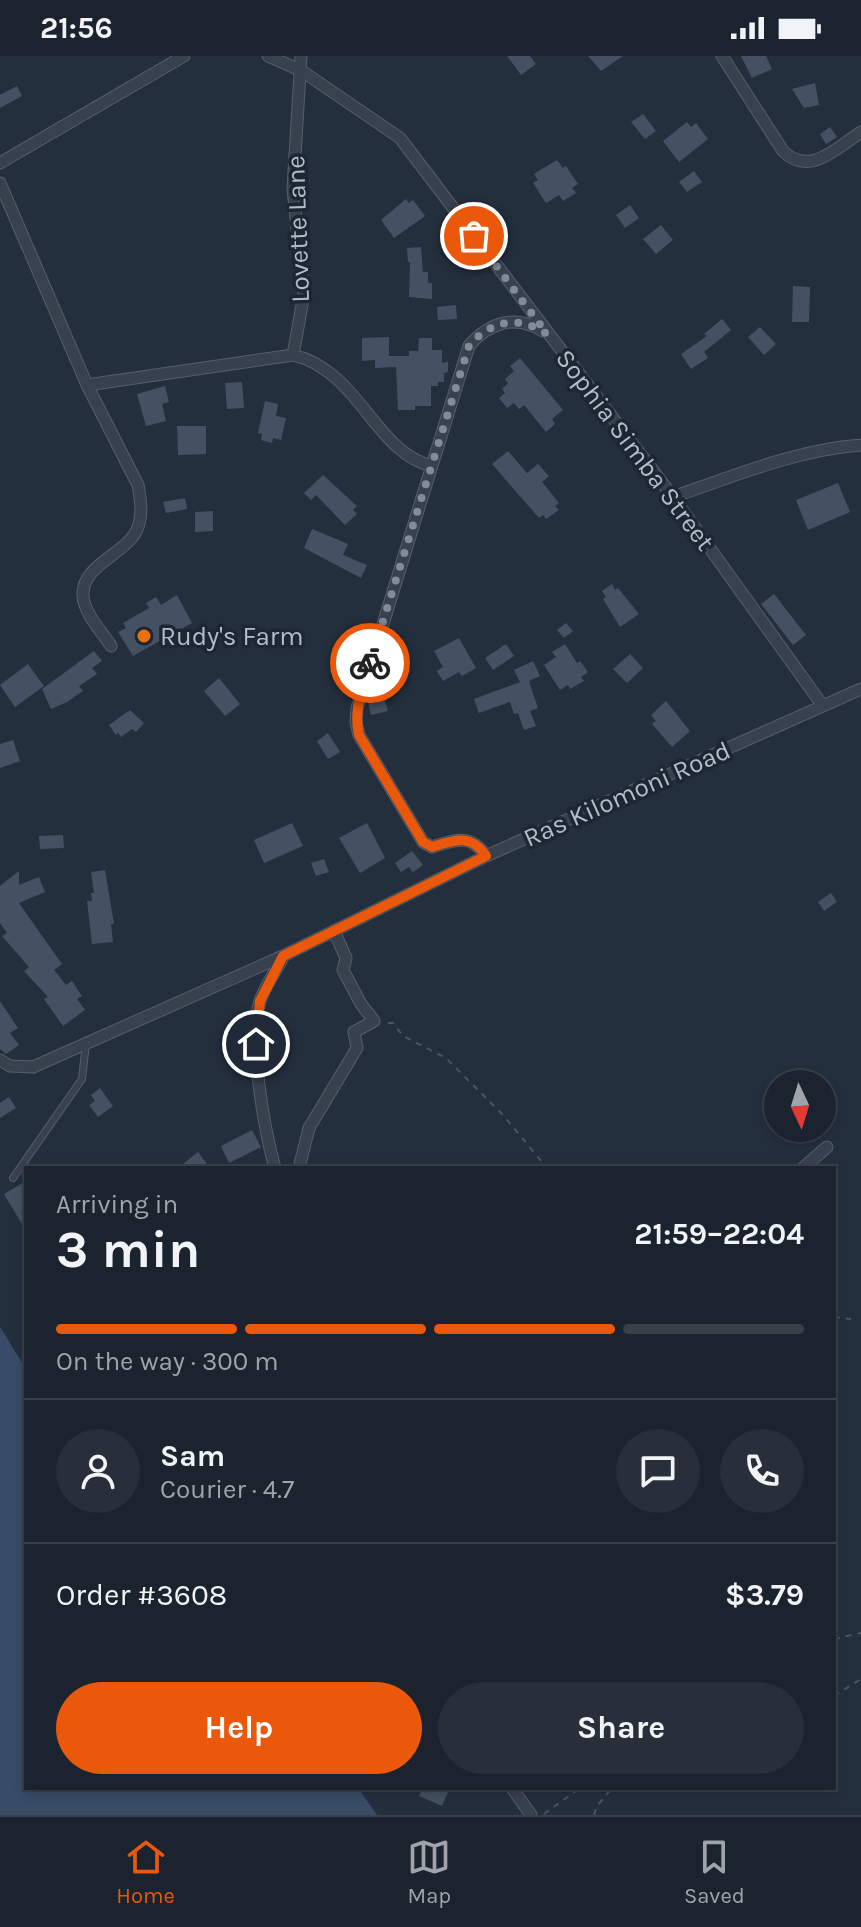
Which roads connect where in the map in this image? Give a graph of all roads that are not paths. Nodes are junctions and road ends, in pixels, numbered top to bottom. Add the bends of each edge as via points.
1 (184, 56) edge
2 (268, 56) edge
3 (301, 56) edge
4 (722, 56) edge
5 (302, 71) junction
6 (861, 132) edge
7 (0, 163) edge
8 (0, 183) edge
9 (4, 205) edge
10 (547, 334) junction
11 (293, 355) junction
12 (87, 385) junction
13 (861, 445) edge
14 (432, 466) junction
15 (673, 497) junction
16 (111, 646) dead end
17 (861, 689) edge
18 (823, 706) junction
19 (486, 856) junction
20 (334, 931) junction
21 (283, 956) junction
22 (86, 1044) junction
23 (0, 1060) edge
24 (827, 1147) dead end
25 (274, 1166) edge
26 (300, 1166) edge
27 (805, 1166) edge
28 (13, 1178) dead end
29 (513, 1790) edge
30 (531, 1815) edge

1 - 7 street
2 - 5 street, Sophia Simba Street
3 - 5 street, Lovette Lane
4 - 6 street via 783,151 797,161 822,158
5 - 10 street, Sophia Simba Street via 400,138
5 - 11 street, Lovette Lane via 293,189 304,294
8 - 9 street
9 - 12 street
10 - 14 street via 534,325 505,322 491,326 469,346
10 - 15 street, Sophia Simba Street
11 - 12 street
11 - 14 street via 311,359 347,387 402,453
12 - 16 street via 138,485 141,502 134,535 94,570 84,586 85,606
13 - 15 street via 827,448
14 - 19 street via 356,722 423,842 432,847 468,840
15 - 18 street, Sophia Simba Street
17 - 18 street, Ras Kilomoni Road
18 - 19 street, Ras Kilomoni Road
19 - 20 street, Ras Kilomoni Road
20 - 21 street, Ras Kilomoni Road
20 - 26 street via 346,958 343,970 374,1021 354,1032 357,1048 309,1128
21 - 22 street, Ras Kilomoni Road
21 - 25 street via 260,1001 256,1025
22 - 23 street, Ras Kilomoni Road via 33,1067
22 - 28 lane via 82,1079
24 - 27 street
29 - 30 street

